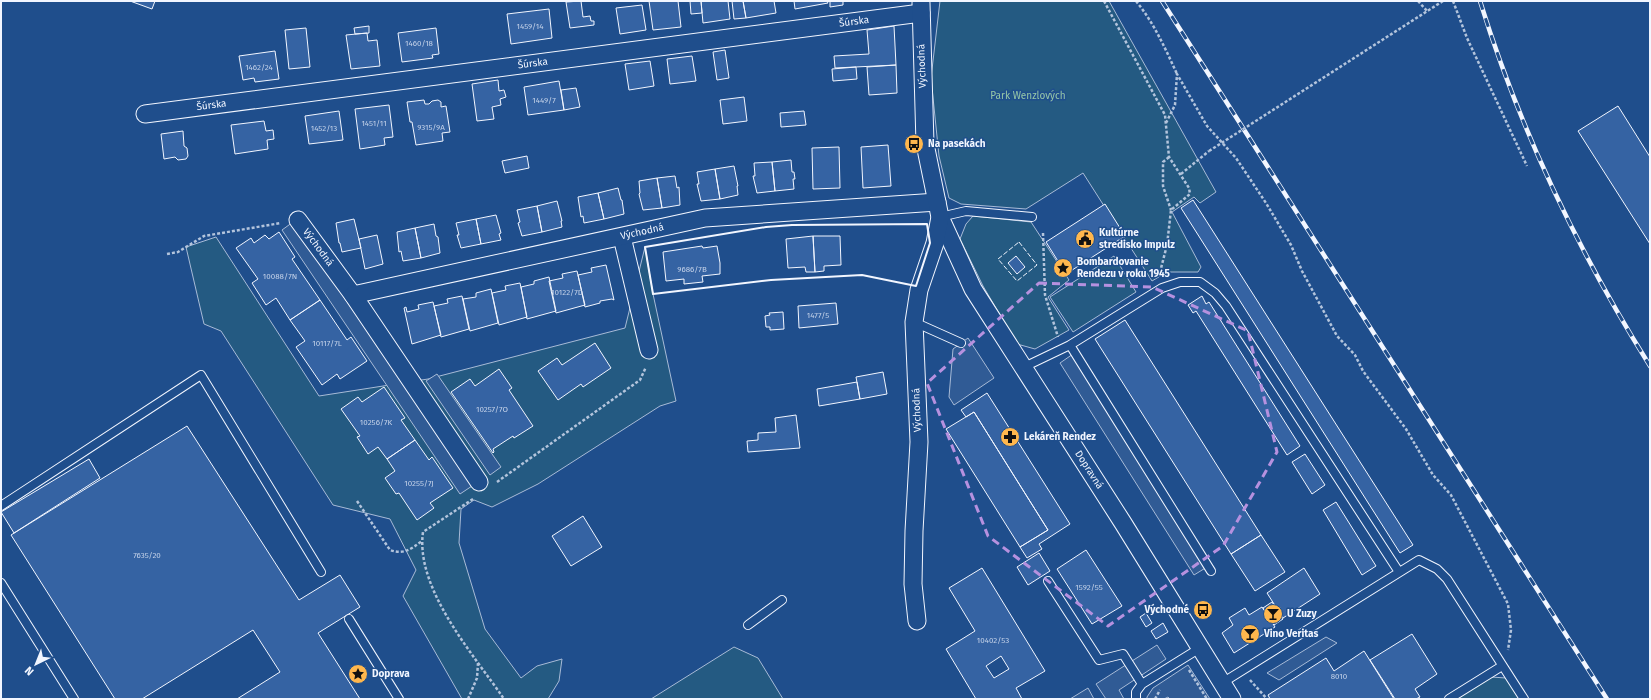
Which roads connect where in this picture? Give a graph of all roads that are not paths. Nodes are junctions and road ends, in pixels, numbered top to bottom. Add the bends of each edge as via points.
1 (921, 7) edge
2 (145, 114) dead end
3 (939, 209) junction
4 (1032, 217) dead end
5 (298, 220) road end
6 (622, 237) junction
7 (353, 295) junction
8 (914, 322) junction
9 (960, 343) dead end
10 (1070, 345) junction
11 (649, 350) road end
12 (1022, 368) junction
13 (482, 486) road end
14 (1, 506) edge
15 (1211, 571) dead end
16 (321, 572) dead end
17 (1399, 572) junction
18 (1048, 581) dead end
19 (1, 583) edge
20 (782, 600) dead end
21 (349, 619) dead end
22 (917, 621) dead end
23 (748, 625) dead end
24 (1200, 648) junction
25 (1502, 666) junction
26 (1222, 683) junction
27 (1142, 684) junction
28 (74, 699) edge
29 (399, 699) edge
30 (1136, 699) edge
31 (1232, 699) edge
32 (1449, 699) edge
33 (1524, 699) edge

1 - 2 street, Šúrska
1 - 3 street, Východná via 925,144
3 - 4 lane
3 - 6 street, Východná via 706,218
3 - 8 street, Východná via 935,243 920,290
3 - 12 street, Dopravná via 972,289
5 - 7 street, Východná
6 - 7 street, Východná
6 - 11 street
7 - 13 street, Východná
8 - 9 lane
8 - 22 street, Východná via 919,442 913,584
10 - 12 lane
10 - 15 lane
10 - 17 lane via 1162,288 1180,282 1200,282 1215,293 1226,306
12 - 24 street, Dopravná
14 - 16 lane via 201,375
17 - 25 lane via 1419,560 1437,569 1448,579
17 - 26 lane
18 - 27 lane via 1099,660 1123,654
19 - 28 lane
20 - 23 lane
21 - 29 lane
24 - 26 street, Dopravná
24 - 27 lane
25 - 32 lane
25 - 33 lane
26 - 31 street, Dopravná
27 - 30 lane via 1136,692

